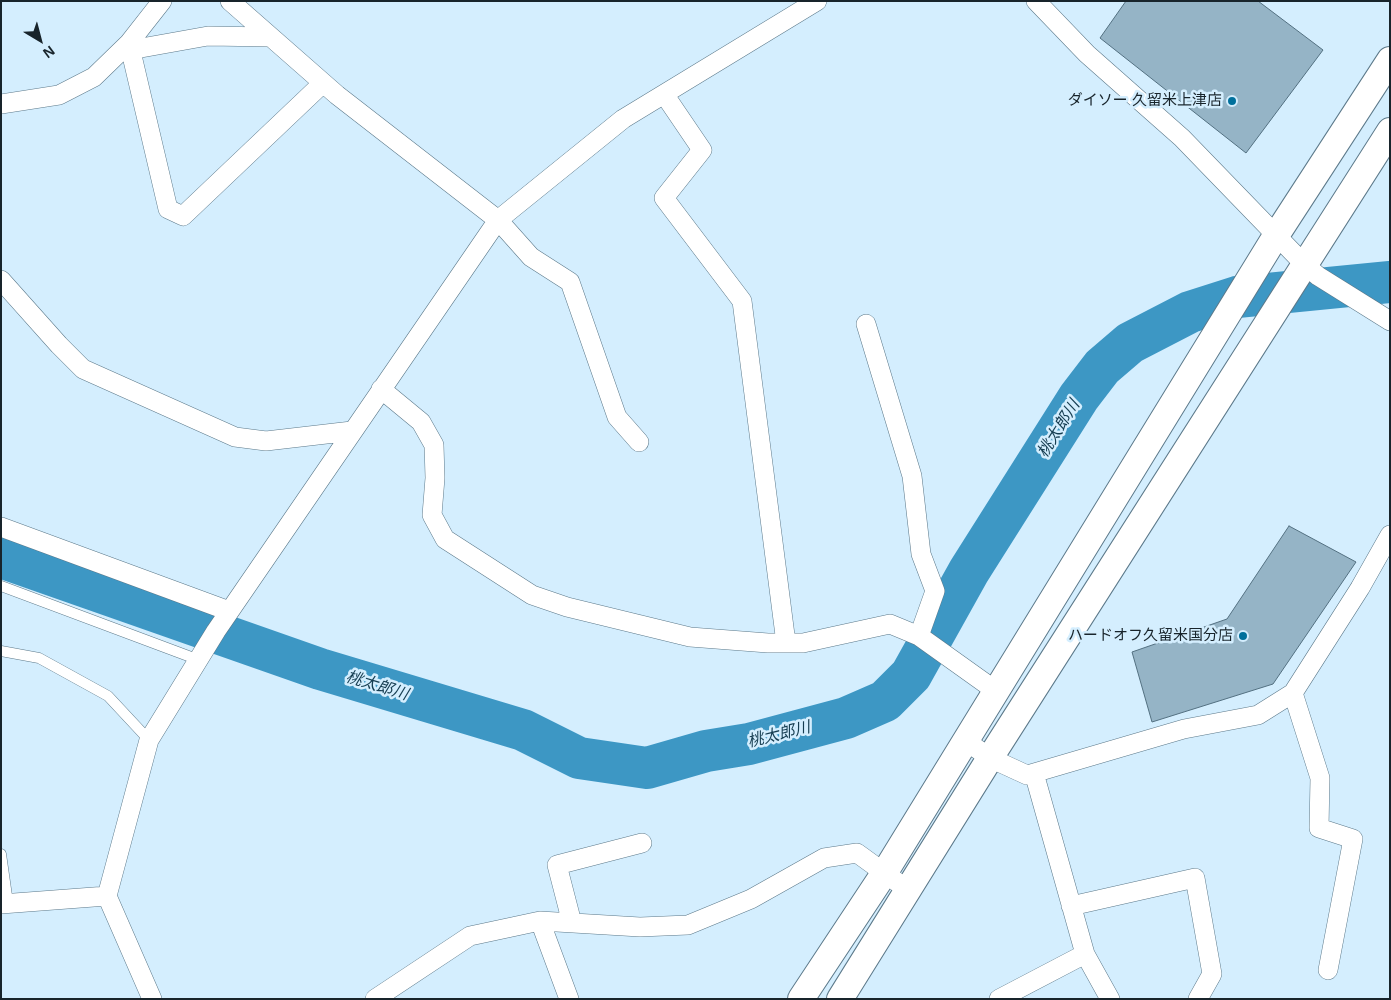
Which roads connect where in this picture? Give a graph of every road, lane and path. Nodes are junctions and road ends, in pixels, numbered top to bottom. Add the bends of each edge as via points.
1 (162, 1) edge
2 (230, 1) edge
3 (817, 1) edge
4 (1036, 1) edge
5 (271, 37) junction
6 (130, 47) junction
7 (1390, 60) edge
8 (324, 84) junction
9 (664, 94) junction
10 (1, 104) edge
11 (1390, 131) edge
12 (498, 220) junction
13 (1277, 234) junction
14 (1305, 265) junction
15 (1, 280) edge
16 (1390, 321) edge
17 (866, 324) dead end
18 (381, 389) junction
19 (352, 431) junction
20 (639, 442) dead end
21 (1, 527) edge
22 (1390, 535) edge
23 (1, 586) edge
24 (229, 611) junction
25 (919, 636) junction
26 (786, 643) junction
27 (1, 652) edge
28 (200, 660) junction
29 (996, 690) junction
30 (1292, 693) junction
31 (149, 740) junction
32 (966, 741) junction
33 (990, 758) junction
34 (1034, 773) junction
35 (642, 843) dead end
36 (1, 854) edge
37 (885, 872) junction
38 (908, 890) junction
39 (107, 896) junction
40 (5, 904) edge
41 (1071, 906) junction
42 (540, 921) junction
43 (572, 923) junction
44 (1085, 954) junction
45 (1328, 970) dead end
46 (152, 999) edge
47 (375, 999) edge
48 (569, 999) edge
49 (802, 999) edge
50 (840, 999) edge
51 (1000, 999) edge
52 (1110, 999) edge
53 (1198, 999) edge

1 - 6 street
2 - 5 street
3 - 9 street
4 - 13 street via 1087,54 1182,138
5 - 6 street via 208,36
5 - 8 street
6 - 8 street via 168,209 183,216
6 - 10 street via 94,77 59,95
7 - 13 street
8 - 12 street
9 - 12 street via 623,119
9 - 26 street via 702,150 664,198 742,301
11 - 14 street
12 - 18 street
12 - 20 street via 531,257 570,282 617,417
13 - 14 street
13 - 29 street
14 - 16 street
14 - 33 street
15 - 19 street via 83,369 235,437 266,441
17 - 25 street via 912,476 921,554 935,591
18 - 19 street
18 - 26 street via 421,422 434,445 432,515 445,538 532,595 567,607 690,637
19 - 24 street
21 - 24 street
22 - 30 street
23 - 28 lane
24 - 28 street
25 - 26 street via 890,624 803,643
25 - 29 street
27 - 31 lane via 39,658 108,696
28 - 31 street
29 - 32 street
30 - 34 street via 1258,715 1184,729
30 - 45 street via 1320,778 1319,828 1353,839
31 - 39 street
32 - 33 street
32 - 37 street
33 - 34 street via 1027,775
33 - 38 street
34 - 41 street
35 - 43 street via 557,865
36 - 40 lane
37 - 38 street
37 - 43 street via 858,853 824,858 751,899 688,925 640,927
37 - 49 street
38 - 50 street
39 - 40 street
39 - 46 street
41 - 44 street
41 - 53 street via 1195,878 1212,974
42 - 43 street
42 - 47 street via 470,936
42 - 48 street
44 - 51 street
44 - 52 street

